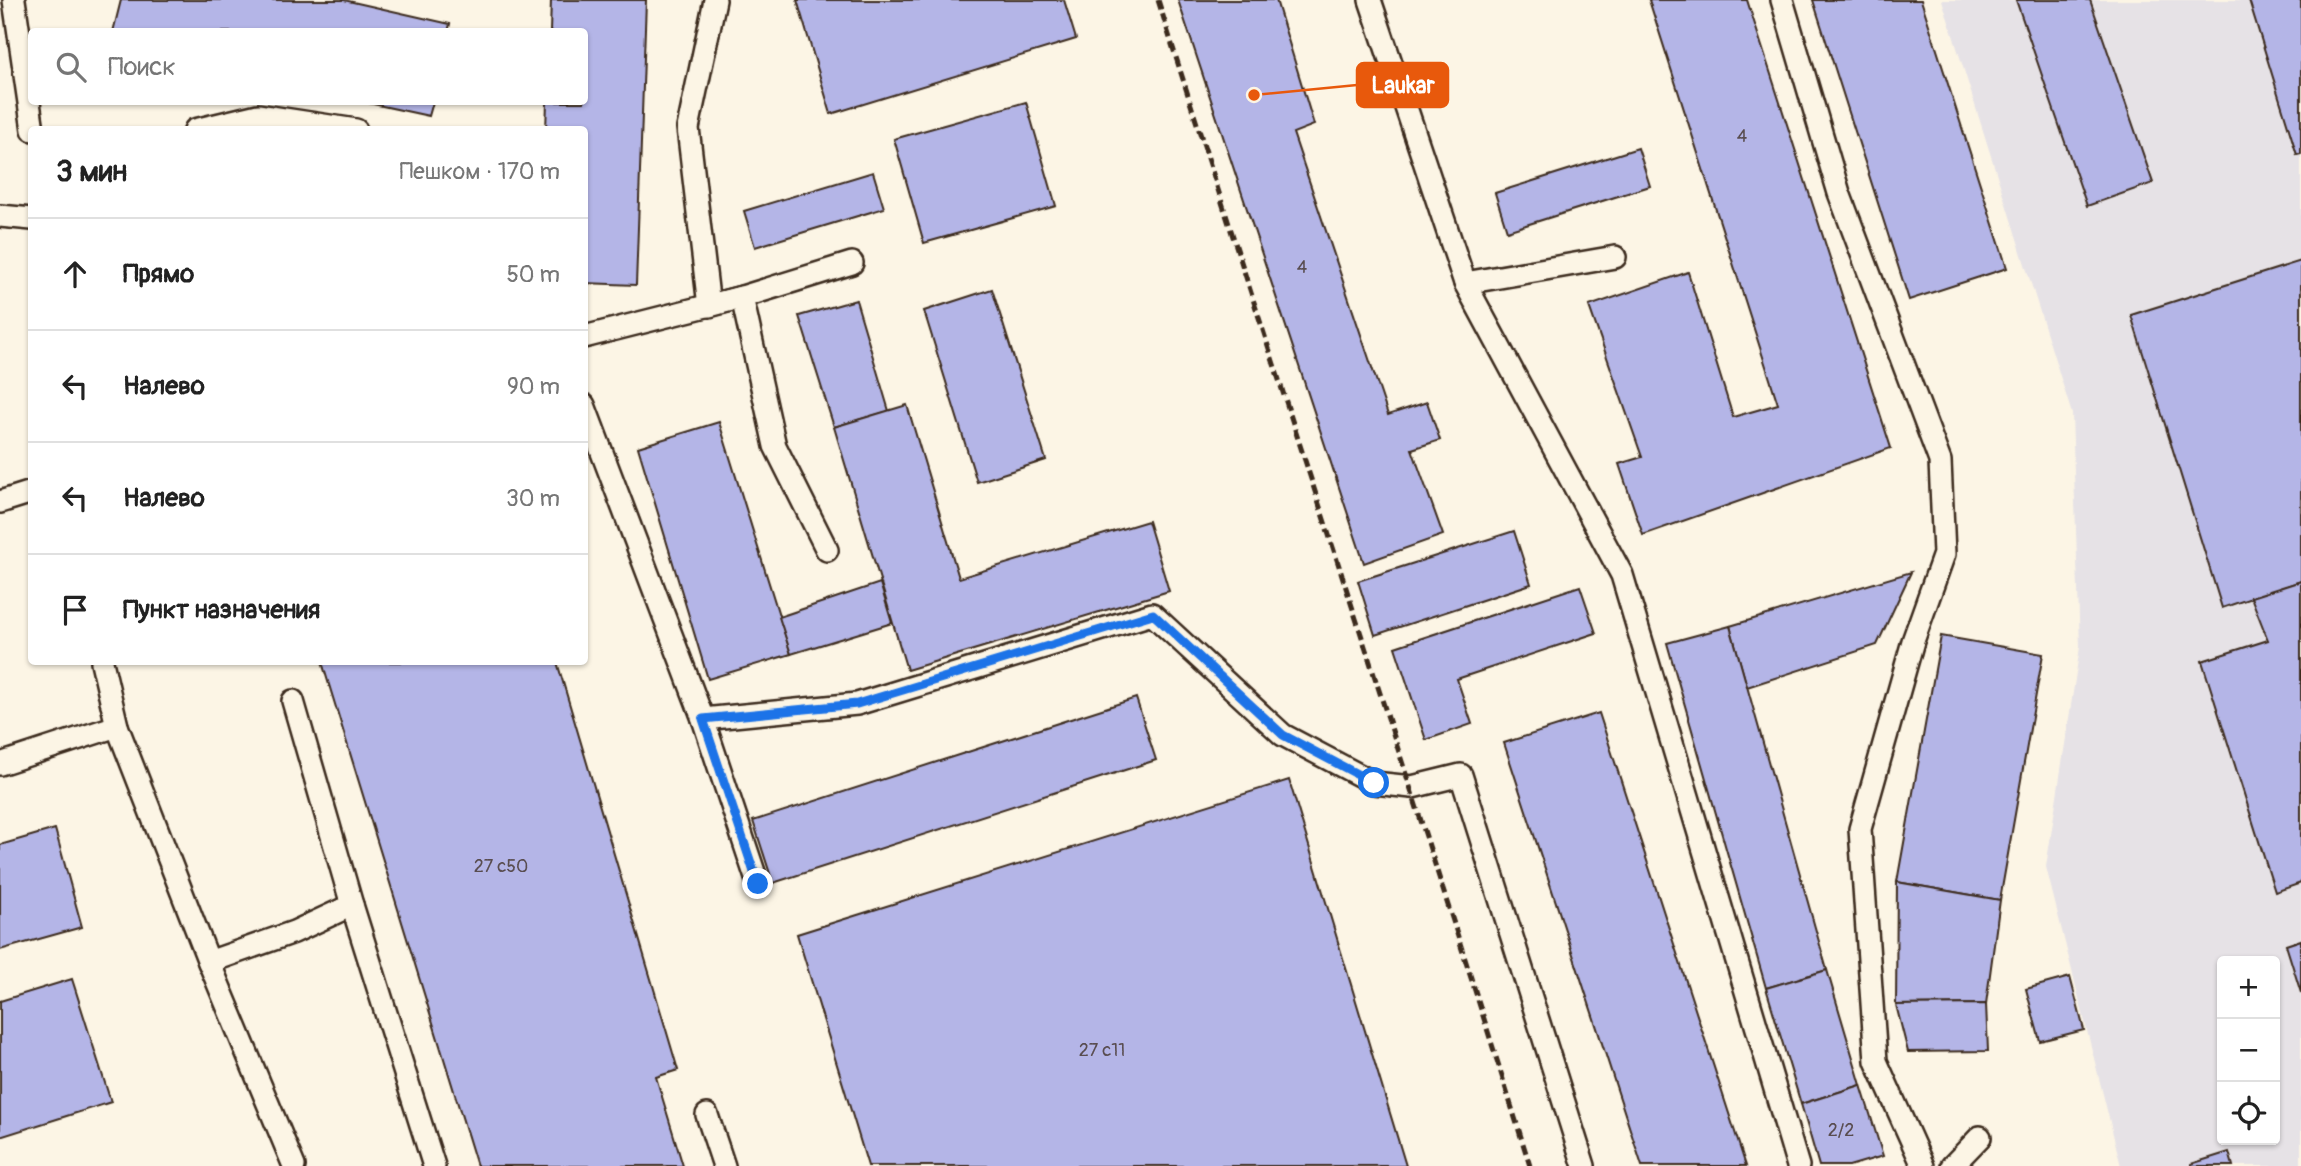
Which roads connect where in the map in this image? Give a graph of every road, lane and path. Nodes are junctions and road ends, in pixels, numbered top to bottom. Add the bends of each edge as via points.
1 (14, 0) edge
2 (715, 0) edge
3 (1370, 0) edge
4 (1782, 0) edge
5 (28, 96) edge
6 (29, 105) edge
7 (32, 126) edge
8 (212, 126) edge
9 (330, 126) edge
10 (0, 216) edge
11 (28, 219) edge
12 (1615, 257) dead end
13 (852, 263) dead end
14 (1465, 283) junction
15 (742, 297) junction
16 (709, 306) junction
17 (588, 336) edge
18 (588, 416) edge
19 (28, 493) edge
20 (0, 502) edge
21 (827, 550) dead end
22 (103, 665) edge
23 (293, 701) dead end
24 (703, 719) junction
25 (117, 726) junction
26 (0, 764) edge
27 (758, 884) dead end
28 (352, 905) junction
29 (209, 962) junction
30 (707, 1115) dead end
31 (1980, 1137) dead end
32 (294, 1166) edge
33 (434, 1166) edge
34 (724, 1166) edge
35 (1584, 1166) edge
36 (1798, 1166) edge
37 (1923, 1166) edge
38 (1952, 1166) edge

1 - 5 lane
2 - 16 lane via 688,128
3 - 14 lane
4 - 37 lane via 1839,193 1940,461 1944,554 1913,641 1860,829 1876,1061
6 - 7 lane
8 - 9 lane via 258,115
10 - 11 lane
12 - 14 lane
13 - 15 lane
14 - 36 lane via 1622,575
15 - 16 lane
15 - 21 lane via 775,446
16 - 17 lane
18 - 24 lane
19 - 20 lane
22 - 25 lane
23 - 28 lane
24 - 27 lane
24 - 35 lane via 857,704 1153,614 1283,735 1374,783 1412,787 1461,775
25 - 26 lane
25 - 29 lane
28 - 29 lane via 294,932
28 - 33 lane
29 - 32 lane
30 - 34 lane
31 - 38 lane

